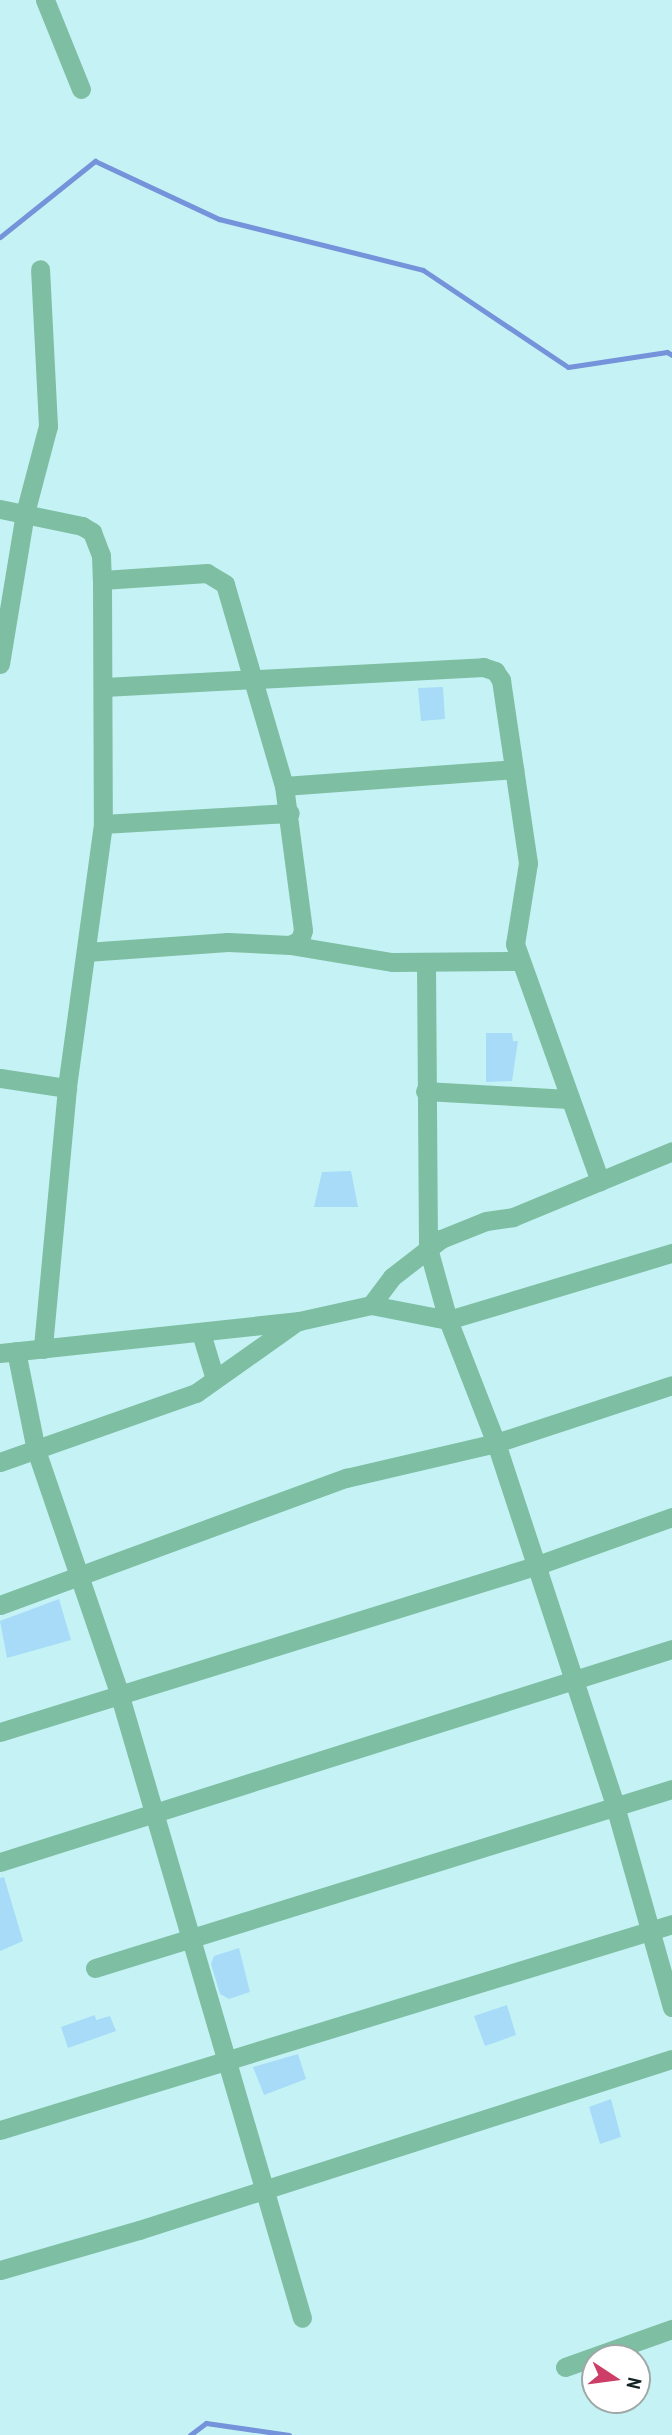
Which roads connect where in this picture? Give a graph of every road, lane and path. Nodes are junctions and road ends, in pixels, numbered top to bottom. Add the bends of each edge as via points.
1 (46, 0) edge
2 (82, 89) dead end
3 (40, 269) dead end
4 (0, 509) edge
5 (25, 513) junction
6 (102, 580) junction
7 (0, 664) edge
8 (249, 677) junction
9 (104, 687) junction
10 (514, 769) junction
11 (284, 786) junction
12 (290, 813) junction
13 (103, 824) junction
14 (290, 945) junction
15 (86, 952) junction
16 (519, 961) junction
17 (426, 962) junction
18 (0, 1078) edge
19 (67, 1088) junction
20 (425, 1091) junction
21 (569, 1099) junction
22 (672, 1151) edge
23 (600, 1181) junction
24 (428, 1248) junction
25 (672, 1253) edge
26 (371, 1305) junction
27 (448, 1320) junction
28 (299, 1321) junction
29 (201, 1333) junction
30 (43, 1349) junction
31 (8, 1352) edge
32 (215, 1379) junction
33 (672, 1385) edge
34 (496, 1443) junction
35 (36, 1450) junction
36 (0, 1462) edge
37 (672, 1517) edge
38 (535, 1566) junction
39 (78, 1576) junction
40 (0, 1605) edge
41 (672, 1650) edge
42 (572, 1679) junction
43 (119, 1693) junction
44 (0, 1732) edge
45 (672, 1789) edge
46 (615, 1806) junction
47 (156, 1813) junction
48 (0, 1862) edge
49 (672, 1924) edge
50 (653, 1931) junction
51 (191, 1935) junction
52 (94, 1968) dead end
53 (672, 2007) edge
54 (225, 2059) junction
55 (672, 2059) edge
56 (0, 2130) edge
57 (267, 2186) junction
58 (0, 2270) edge
59 (302, 2318) dead end
60 (672, 2329) edge
61 (565, 2367) dead end

1 - 2 street
3 - 5 street via 48,426
4 - 5 street
5 - 6 street via 92,532 101,555
5 - 7 street
6 - 8 street via 219,576
6 - 9 street
8 - 9 street
8 - 10 street via 483,667 495,671 501,680
8 - 11 street
9 - 13 street
10 - 11 street
10 - 16 street via 528,863 515,944
11 - 12 street
12 - 13 street
12 - 14 street via 303,929 300,940
13 - 15 street
14 - 15 street via 228,942
14 - 17 street via 392,962
15 - 19 street
16 - 17 street
16 - 21 street
17 - 20 street
18 - 19 street
19 - 30 street
20 - 21 street
20 - 24 street
21 - 23 street
22 - 23 street
23 - 24 street via 513,1217 466,1227
24 - 26 street via 391,1277
24 - 27 street
25 - 27 street
26 - 27 street
26 - 28 street
27 - 34 street
28 - 29 street
28 - 32 street
29 - 30 street
29 - 32 street
30 - 31 street
31 - 35 street
32 - 35 street via 196,1393
33 - 34 street
34 - 38 street
34 - 39 street via 346,1478
35 - 36 street
35 - 39 street
37 - 38 street
38 - 42 street
38 - 43 street
39 - 40 street
39 - 43 street
41 - 42 street
42 - 46 street
42 - 47 street
43 - 44 street
43 - 47 street
45 - 46 street
46 - 50 street
46 - 51 street
47 - 48 street
47 - 51 street
49 - 50 street
50 - 53 street
50 - 54 street
51 - 52 street
51 - 54 street
54 - 56 street
54 - 57 street
55 - 57 street
57 - 58 street via 139,2230
57 - 59 street
60 - 61 street

